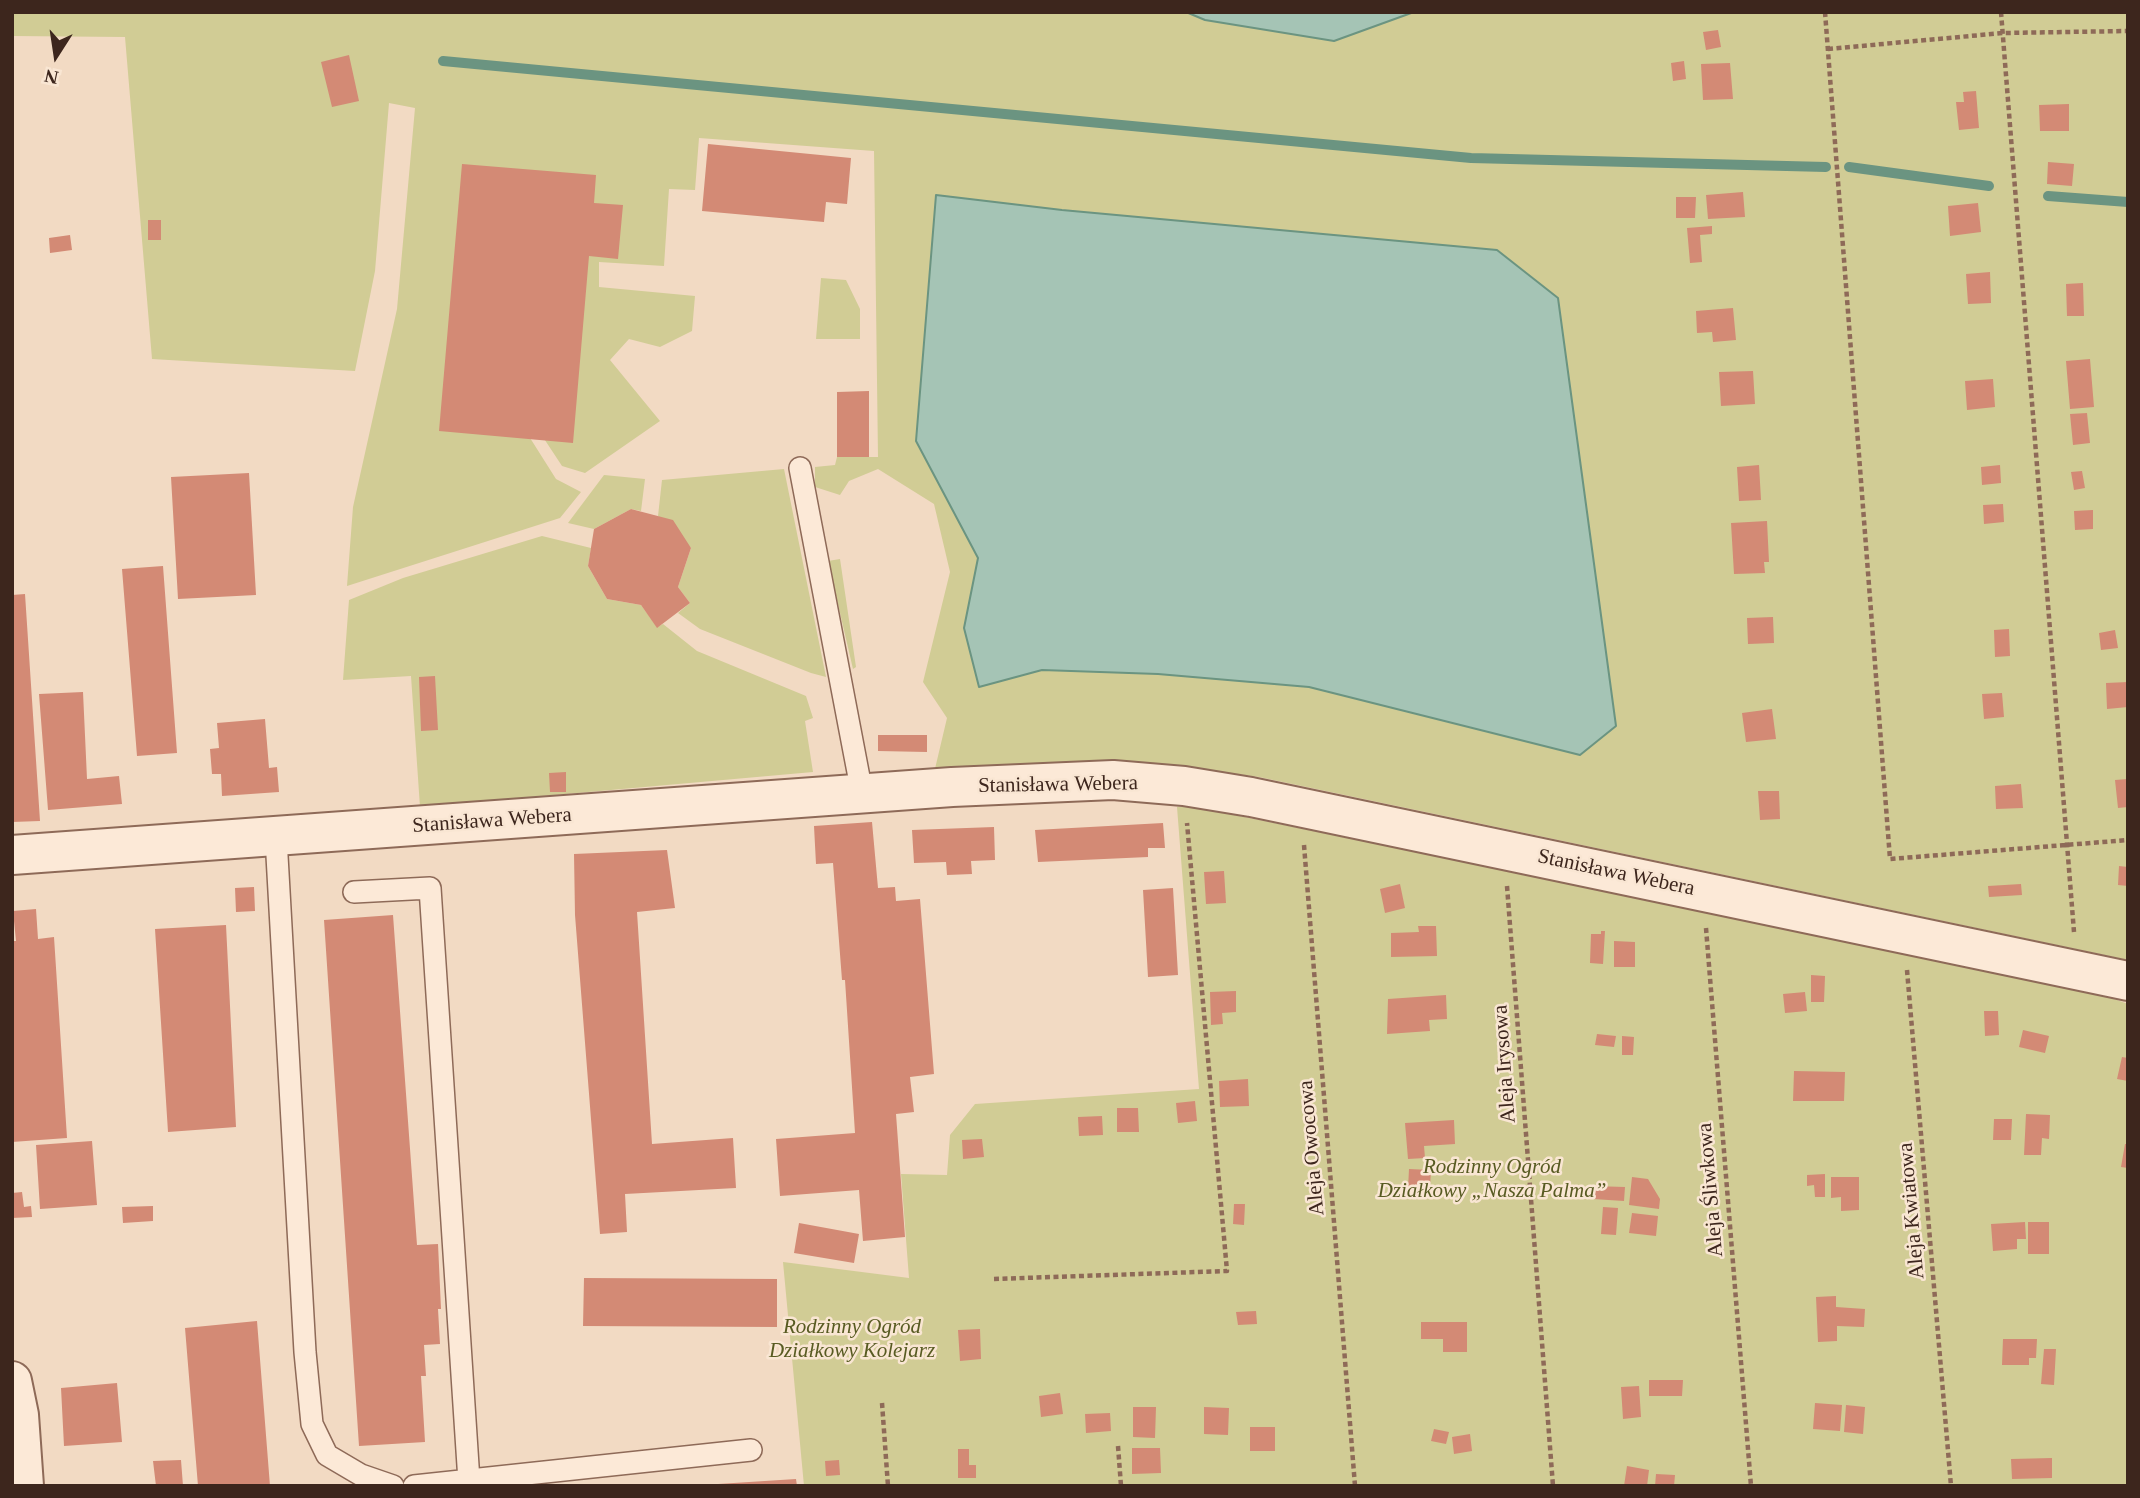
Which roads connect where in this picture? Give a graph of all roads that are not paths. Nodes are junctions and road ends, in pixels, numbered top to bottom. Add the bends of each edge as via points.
1 (800, 468) dead end
2 (862, 793) junction
3 (276, 838) junction
4 (12, 855) edge
5 (354, 892) dead end
6 (2128, 981) edge
7 (12, 1381) edge
8 (751, 1450) dead end
9 (469, 1481) junction
10 (24, 1486) edge
11 (393, 1486) edge
12 (414, 1486) edge

1 - 2 lane
2 - 3 street, Stanisława Webera
2 - 6 street, Stanisława Webera via 1113,780 1191,787
3 - 4 street, Stanisława Webera
3 - 11 lane via 312,1424 327,1455 361,1475
5 - 9 lane via 430,888
7 - 10 street
8 - 9 lane
9 - 12 lane

